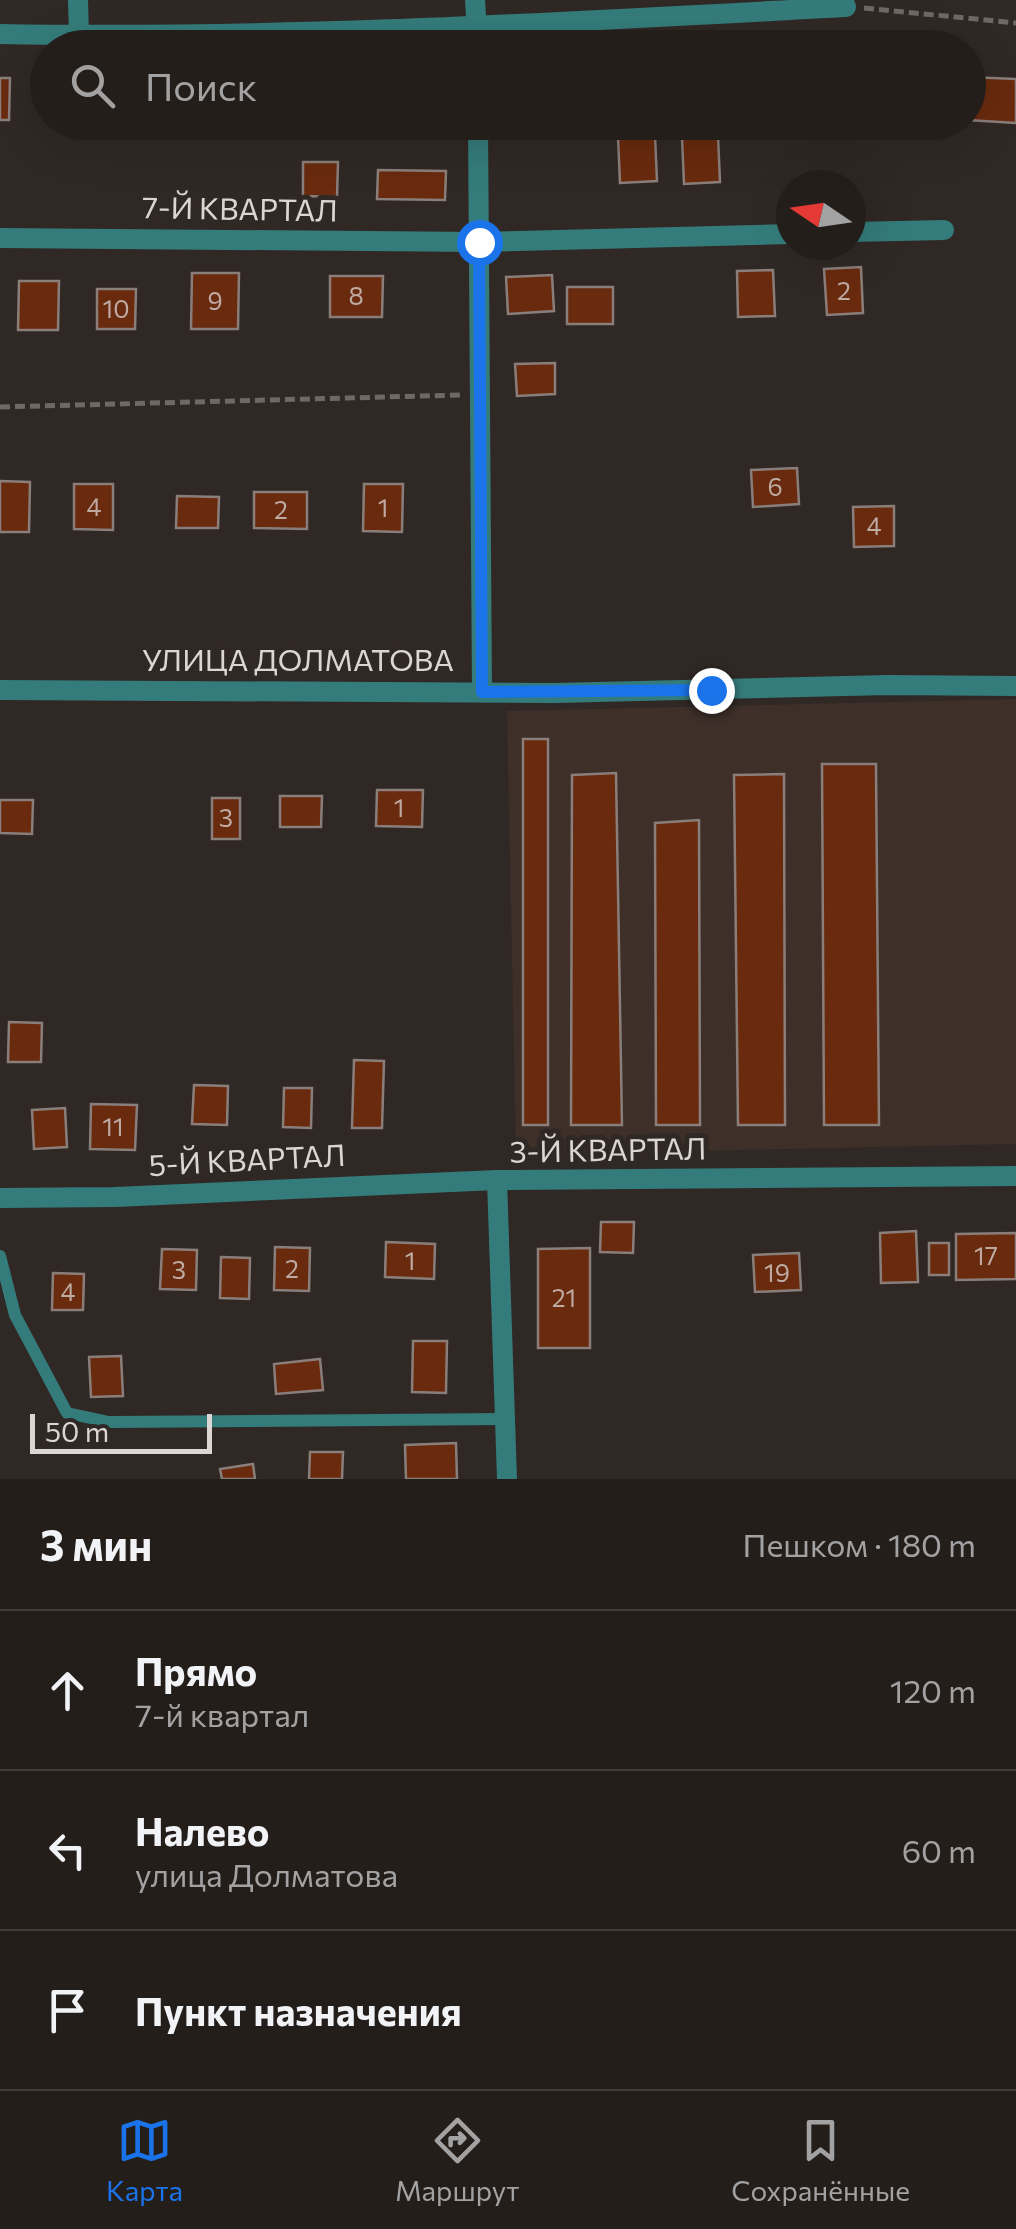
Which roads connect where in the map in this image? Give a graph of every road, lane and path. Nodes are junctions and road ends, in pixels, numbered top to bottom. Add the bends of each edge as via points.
1 (78, 0) edge
2 (475, 0) edge
3 (844, 3) edge
4 (1016, 23) edge
5 (79, 30) edge
6 (477, 30) edge
7 (553, 30) edge
8 (0, 34) edge
9 (30, 34) edge
10 (478, 140) edge
11 (944, 230) dead end
12 (866, 232) edge
13 (776, 234) edge
14 (0, 238) edge
15 (479, 242) junction
16 (480, 395) junction
17 (0, 408) edge
18 (1016, 686) edge
19 (0, 690) edge
20 (482, 692) junction
21 (1016, 1176) edge
22 (496, 1180) junction
23 (0, 1198) edge
24 (0, 1256) edge
25 (505, 1419) junction
26 (507, 1479) edge

1 - 5 street
2 - 6 street
3 - 4 path
3 - 7 street
8 - 9 street
10 - 15 street
11 - 12 street
13 - 15 street, 7-Й КВАРТАЛ
14 - 15 street, 7-Й КВАРТАЛ
15 - 16 street
16 - 17 path
16 - 20 street
18 - 20 street, УЛИЦА ДОЛМАТОВА
19 - 20 street, УЛИЦА ДОЛМАТОВА
21 - 22 street, 3-Й КВАРТАЛ
22 - 23 street, 5-Й КВАРТАЛ
22 - 25 street, 3-Й КВАРТАЛ
24 - 25 lane via 16,1315 67,1413 109,1422
25 - 26 street, 3-Й КВАРТАЛ

